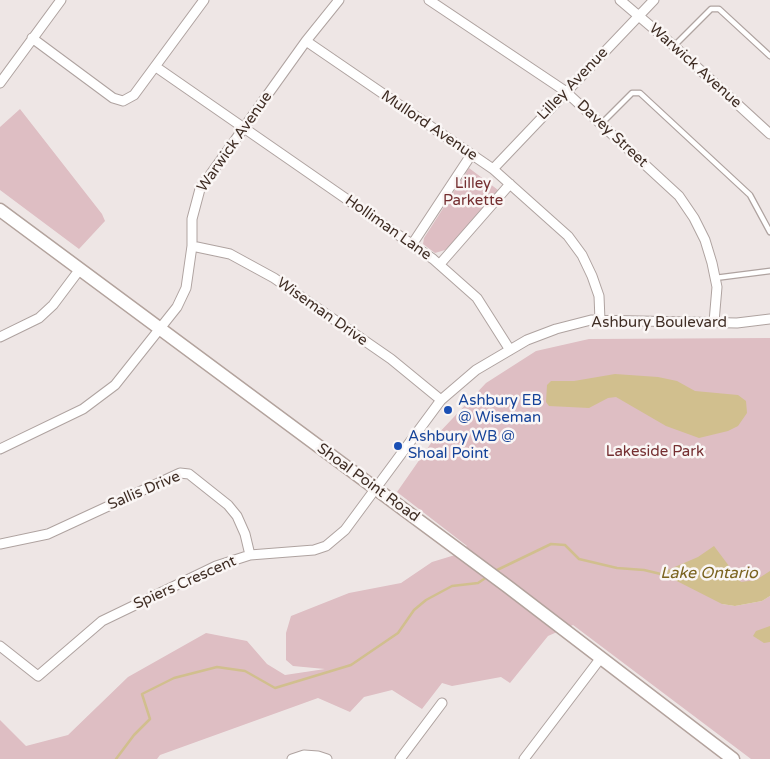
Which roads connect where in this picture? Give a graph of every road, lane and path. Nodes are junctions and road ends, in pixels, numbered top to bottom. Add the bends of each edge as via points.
1 (61, 0) edge
2 (339, 0) edge
3 (430, 0) edge
4 (620, 0) edge
5 (654, 0) edge
6 (200, 1) edge
7 (639, 16) junction
8 (32, 38) junction
9 (306, 41) junction
10 (674, 46) junction
11 (770, 56) edge
12 (156, 66) junction
13 (0, 83) edge
14 (565, 91) junction
15 (601, 124) junction
16 (244, 129) junction
17 (770, 134) edge
18 (471, 155) junction
19 (493, 169) junction
20 (510, 184) junction
21 (0, 210) edge
22 (770, 232) edge
23 (413, 243) junction
24 (192, 246) junction
25 (440, 264) junction
26 (80, 270) junction
27 (770, 270) edge
28 (715, 278) junction
29 (770, 319) edge
30 (600, 320) junction
31 (714, 322) junction
32 (160, 328) junction
33 (0, 337) edge
34 (510, 350) junction
35 (441, 400) junction
36 (0, 449) edge
37 (375, 490) junction
38 (0, 544) edge
39 (250, 555) junction
40 (0, 646) edge
41 (600, 658) junction
42 (442, 703) dead end
43 (292, 759) edge
44 (326, 759) edge
45 (400, 759) edge
46 (524, 759) edge
47 (733, 759) edge

1 - 8 street
2 - 9 street, Warwick Avenue
3 - 14 street, Davey Street
4 - 7 street, Warwick Avenue
5 - 7 street, Lilley Avenue
6 - 12 street
7 - 10 street, Warwick Avenue
7 - 14 street, Lilley Avenue
8 - 12 street via 113,98 123,101 134,95
8 - 13 street
9 - 16 street, Warwick Avenue
9 - 18 street, Mullord Avenue
10 - 11 lane via 711,9 719,9
10 - 17 street, Warwick Avenue
12 - 16 street, Holliman Lane
14 - 15 street, Davey Street
14 - 19 street, Lilley Avenue
15 - 22 lane via 632,93 640,93 750,194
15 - 28 street, Davey Street via 678,196 705,240
16 - 23 street, Holliman Lane
16 - 24 street, Warwick Avenue via 200,189 192,219
18 - 19 street, Mullord Avenue
18 - 23 street
19 - 20 street, Mullord Avenue
20 - 25 street
20 - 30 street, Mullord Avenue via 568,236 582,254 599,296
21 - 26 street, Shoal Point Road
23 - 25 street, Holliman Lane
24 - 32 street, Warwick Avenue via 186,288 177,307
24 - 35 street, Wiseman Drive via 230,254 274,278 391,359
25 - 34 street, Holliman Lane via 477,298
26 - 32 street, Shoal Point Road
26 - 33 street via 39,318
27 - 28 lane
28 - 31 street, Davey Street
29 - 31 street, Ashbury Boulevard
30 - 31 street, Ashbury Boulevard
30 - 34 street, Ashbury Boulevard via 556,329
32 - 36 street, Warwick Avenue via 115,384 83,409
32 - 37 street, Shoal Point Road
34 - 35 street, Ashbury Boulevard via 476,370
35 - 37 street, Ashbury Boulevard
37 - 39 street, Spiers Crescent via 345,530 326,546 314,550
37 - 41 street, Shoal Point Road
38 - 39 street, Sallis Drive via 48,534 180,473 189,474 237,516
39 - 40 street, Spiers Crescent via 216,566 102,621 38,676
41 - 46 street
41 - 47 street, Shoal Point Road
42 - 45 street
43 - 44 street via 304,755

